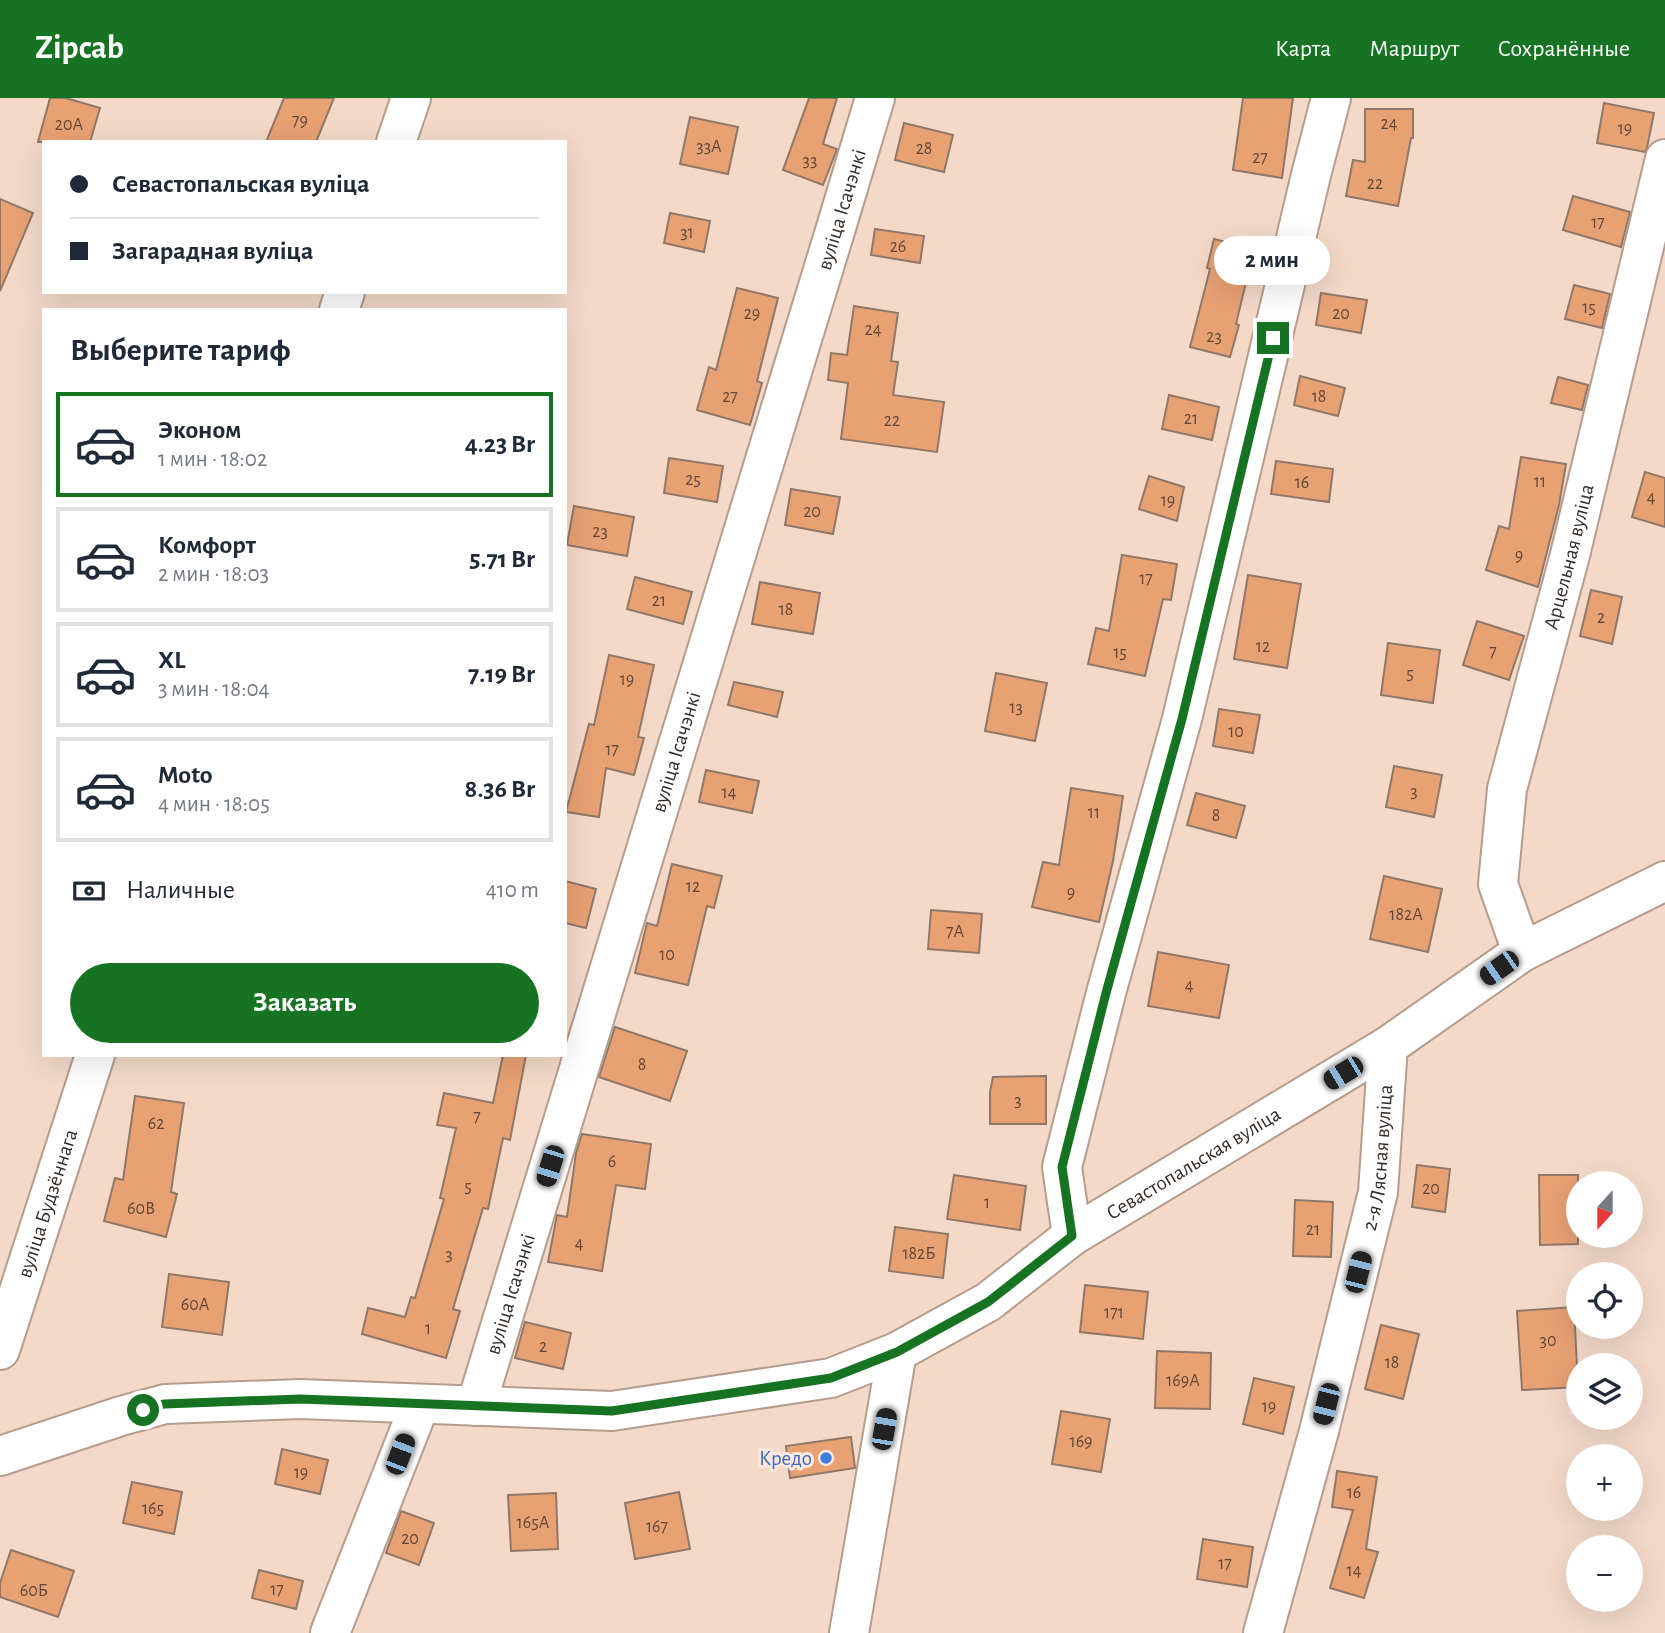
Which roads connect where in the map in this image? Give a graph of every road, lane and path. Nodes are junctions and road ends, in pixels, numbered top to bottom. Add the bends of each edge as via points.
1 (411, 98) edge
2 (875, 98) edge
3 (1331, 98) edge
4 (397, 140) edge
5 (1665, 159) edge
6 (1665, 881) edge
7 (1522, 952) junction
8 (1388, 1046) junction
9 (94, 1057) edge
10 (1072, 1236) junction
11 (0, 1350) edge
12 (897, 1352) junction
13 (420, 1404) junction
14 (476, 1406) junction
15 (0, 1456) edge
16 (330, 1633) edge
17 (849, 1633) edge
18 (1263, 1633) edge

1 - 4 street
2 - 14 street, вуліца Ісачэнкі
3 - 10 street via 1182,719 1062,1167
5 - 7 street, Арцельная вуліца via 1570,555 1507,789 1498,884
6 - 7 street, Севастопальская вуліца
7 - 8 street, Севастопальская вуліца
8 - 10 street, Севастопальская вуліца
8 - 18 street, 2-я Лясная вуліца via 1378,1192
9 - 11 street, вуліца Будзённага
10 - 12 street, Севастопальская вуліца via 988,1302
12 - 14 street, Севастопальская вуліца via 831,1378 612,1411
12 - 17 street
13 - 14 street, Севастопальская вуліца
13 - 15 street, Севастопальская вуліца via 300,1399 164,1404
13 - 16 street

